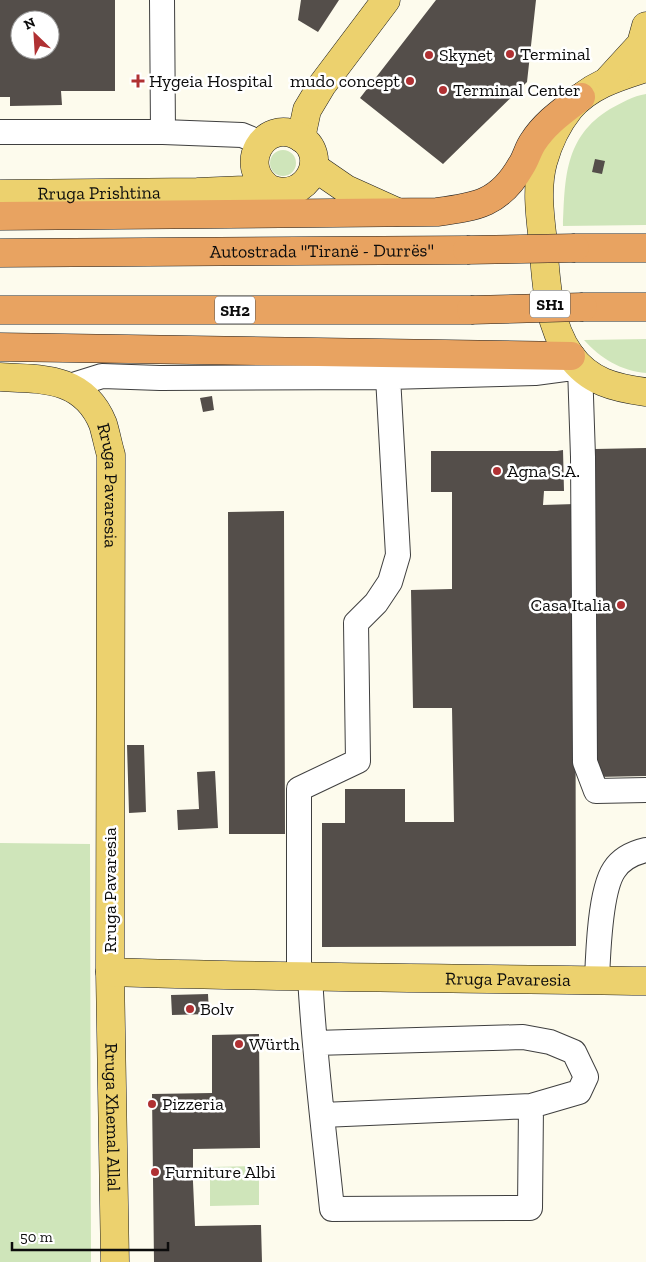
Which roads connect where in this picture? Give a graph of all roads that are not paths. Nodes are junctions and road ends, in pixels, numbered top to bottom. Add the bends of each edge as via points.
1 (162, 0) edge
2 (386, 0) edge
3 (646, 26) edge
4 (646, 68) edge
5 (609, 80) junction
6 (581, 97) junction
7 (0, 132) edge
8 (163, 132) junction
9 (301, 138) junction
10 (258, 152) junction
11 (314, 166) junction
12 (270, 189) junction
13 (197, 192) junction
14 (0, 194) edge
15 (397, 212) junction
16 (0, 216) edge
17 (646, 248) edge
18 (0, 253) edge
19 (646, 307) edge
20 (0, 310) edge
21 (0, 348) edge
22 (576, 361) junction
23 (388, 377) junction
24 (0, 378) edge
25 (70, 386) junction
26 (646, 392) edge
27 (646, 790) edge
28 (646, 850) edge
29 (110, 972) junction
30 (305, 976) junction
31 (596, 980) junction
32 (646, 981) edge
33 (315, 1043) junction
34 (531, 1106) junction
35 (322, 1115) junction
36 (115, 1262) edge

1 - 8 street
2 - 9 main road via 322,85 307,110
3 - 5 main road, SH1 via 641,44
4 - 5 main road, SH1
5 - 6 main road, SH1
6 - 15 highway via 548,122 532,143 510,184 493,200 451,210
6 - 22 main road, SH1 via 561,121 542,162 539,211 551,311 558,333
7 - 8 street
8 - 10 street via 242,135
9 - 10 main road, Rruga Prishtina via 278,133 272,135
9 - 11 main road via 311,150
10 - 12 main road via 257,175
10 - 13 main road, Rruga Prishtina
11 - 12 main road, Rruga Prishtina via 308,181 299,188 284,192
11 - 15 main road via 346,189
12 - 13 main road, Rruga Prishtina
13 - 14 main road, Rruga Prishtina
15 - 16 highway
17 - 18 highway, Autostrada "Tiranë - Durrës", bridge
19 - 20 highway, SH2, bridge
21 - 22 highway
22 - 23 street via 535,373
22 - 26 main road, SH1 via 603,383
22 - 27 street via 583,458 585,762 596,791
23 - 25 street via 102,376
23 - 30 street via 398,555 390,582 356,623 358,761 300,789
24 - 25 main road, Rruga Pavaresia via 52,381
25 - 29 main road, Rruga Pavaresia via 90,402 103,424 111,455
28 - 31 street via 624,859 614,870 606,888
29 - 30 main road, Rruga Pavaresia
29 - 36 main road, Rruga Xhemal Allal
30 - 31 main road, Rruga Pavaresia
30 - 33 street
31 - 32 main road, Rruga Pavaresia
33 - 34 street via 523,1038 550,1042 574,1052 586,1076 579,1092
33 - 35 street
34 - 35 street
34 - 35 street via 530,1208 332,1209

